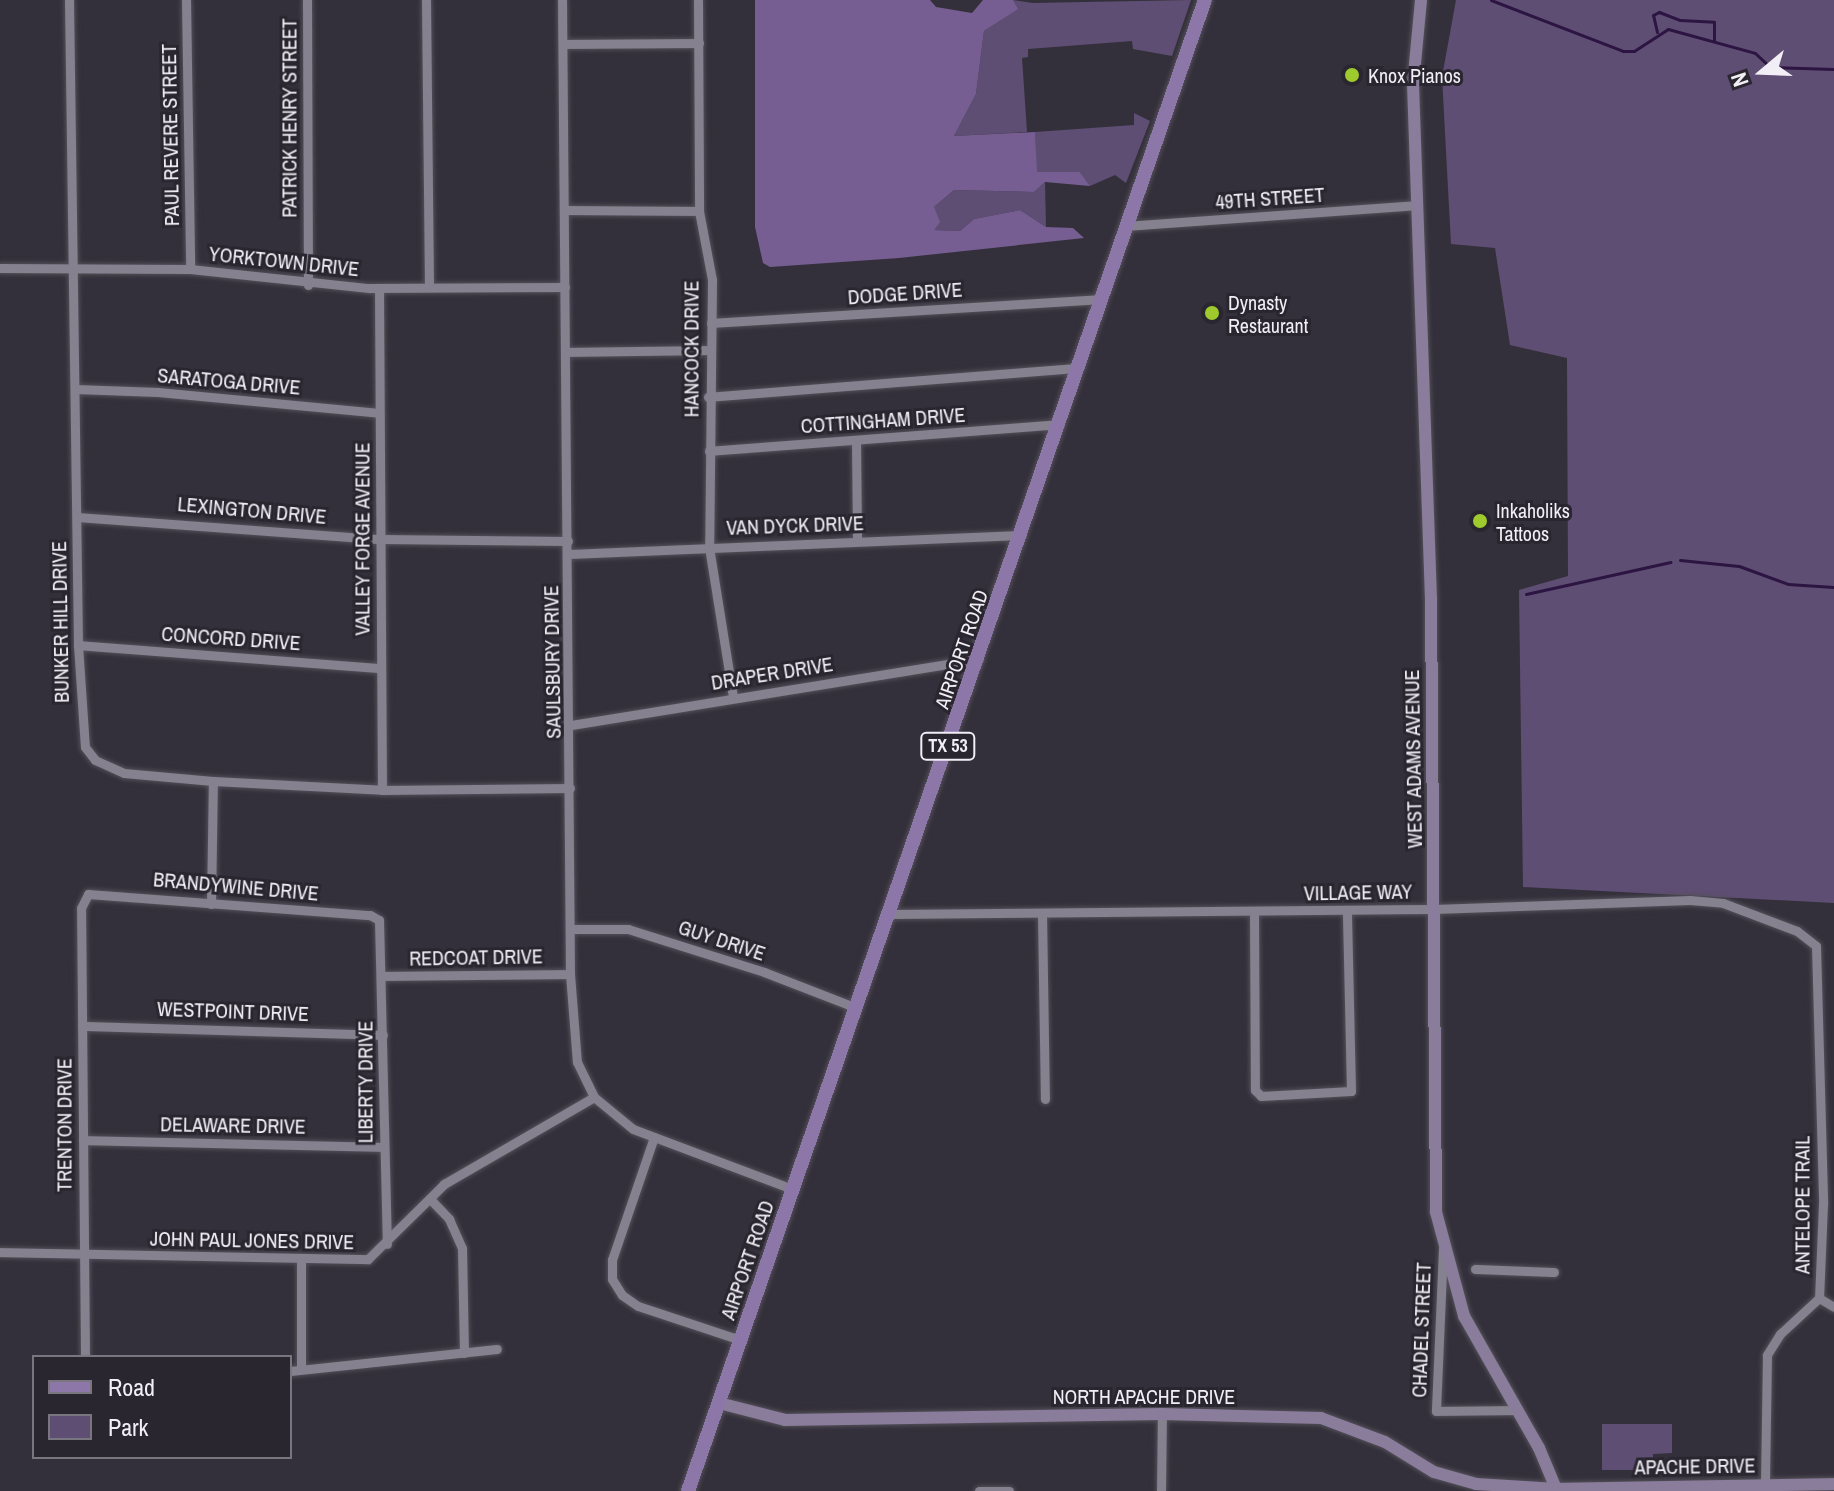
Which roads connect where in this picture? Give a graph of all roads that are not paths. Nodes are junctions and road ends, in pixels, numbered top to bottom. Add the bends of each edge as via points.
1 (69, 0) edge
2 (186, 0) edge
3 (307, 0) edge
4 (426, 0) edge
5 (562, 0) edge
6 (698, 0) edge
7 (1205, 0) edge
8 (1421, 0) edge
9 (699, 43) junction
10 (563, 44) junction
11 (1417, 205) junction
12 (565, 210) junction
13 (699, 211) junction
14 (1126, 226) junction
15 (0, 268) edge
16 (73, 269) junction
17 (190, 269) junction
18 (308, 285) junction
19 (429, 287) junction
20 (565, 287) junction
21 (379, 288) junction
22 (1102, 299) junction
23 (711, 323) junction
24 (708, 350) junction
25 (566, 352) junction
26 (1078, 368) junction
27 (75, 389) junction
28 (708, 397) junction
29 (379, 413) junction
30 (1060, 424) junction
31 (856, 440) junction
32 (709, 451) junction
33 (77, 517) junction
34 (1022, 535) junction
35 (380, 539) junction
36 (568, 541) junction
37 (857, 541) junction
38 (709, 547) junction
39 (568, 554) junction
40 (78, 645) junction
41 (979, 659) junction
42 (380, 668) junction
43 (733, 697) junction
44 (571, 725) junction
45 (213, 781) junction
46 (570, 788) junction
47 (382, 790) junction
48 (88, 894) joint
49 (211, 904) junction
50 (1434, 909) junction
51 (1347, 910) junction
52 (1254, 911) junction
53 (1042, 913) junction
54 (890, 914) junction
55 (379, 920) joint
56 (572, 929) junction
57 (1816, 946) joint
58 (570, 974) junction
59 (383, 976) junction
60 (857, 1008) junction
61 (82, 1026) junction
62 (383, 1035) junction
63 (594, 1097) junction
64 (1045, 1099) dead end
65 (654, 1137) junction
66 (83, 1140) junction
67 (383, 1147) junction
68 (793, 1189) junction
69 (430, 1199) junction
70 (1823, 1204) junction
71 (1834, 1204) edge
72 (387, 1244) junction
73 (1443, 1249) junction
74 (0, 1252) edge
75 (83, 1254) junction
76 (301, 1262) junction
77 (1475, 1269) dead end
78 (1554, 1272) dead end
79 (1819, 1298) junction
80 (1834, 1307) edge
81 (741, 1340) junction
82 (497, 1349) dead end
83 (464, 1353) junction
84 (85, 1355) edge
85 (301, 1369) junction
86 (292, 1371) edge
87 (719, 1403) junction
88 (1517, 1410) junction
89 (1162, 1414) junction
90 (1834, 1484) edge
91 (1764, 1488) edge
92 (1557, 1490) edge
93 (688, 1491) edge
94 (979, 1491) edge
95 (1009, 1491) edge
96 (1161, 1491) edge

1 - 16 street, BUNKER HILL DRIVE
2 - 17 street, PAUL REVERE STREET
3 - 18 street, PATRICK HENRY STREET
4 - 19 street
5 - 10 street, SAULSBURY DRIVE
6 - 9 street, HANCOCK DRIVE
7 - 14 main road, AIRPORT ROAD / TX 53
8 - 11 main road, WEST ADAMS AVENUE via 1413,84
9 - 10 street
9 - 13 street, HANCOCK DRIVE
10 - 12 street, SAULSBURY DRIVE
11 - 14 street, 49TH STREET
11 - 50 main road, WEST ADAMS AVENUE via 1431,599
12 - 13 street
12 - 20 street, SAULSBURY DRIVE
13 - 23 street, HANCOCK DRIVE via 712,280
14 - 22 main road, AIRPORT ROAD / TX 53
15 - 16 street, YORKTOWN DRIVE
16 - 17 street, YORKTOWN DRIVE
16 - 27 street, BUNKER HILL DRIVE
17 - 18 street, YORKTOWN DRIVE
18 - 21 street, YORKTOWN DRIVE
19 - 20 street, YORKTOWN DRIVE
19 - 21 street, YORKTOWN DRIVE
20 - 25 street, SAULSBURY DRIVE
21 - 29 street, VALLEY FORGE AVENUE
22 - 23 street, DODGE DRIVE
22 - 26 main road, AIRPORT ROAD / TX 53
23 - 24 street, HANCOCK DRIVE
24 - 25 street
24 - 28 street, HANCOCK DRIVE
25 - 36 street, SAULSBURY DRIVE
26 - 28 street
26 - 30 main road, AIRPORT ROAD / TX 53
27 - 29 street, SARATOGA DRIVE
27 - 33 street, BUNKER HILL DRIVE
28 - 32 street, HANCOCK DRIVE
29 - 35 street, VALLEY FORGE AVENUE
30 - 31 street, COTTINGHAM DRIVE
30 - 34 main road, AIRPORT ROAD / TX 53
31 - 32 street, COTTINGHAM DRIVE
31 - 37 street
32 - 38 street, HANCOCK DRIVE
33 - 35 street, LEXINGTON DRIVE
33 - 40 street, BUNKER HILL DRIVE
34 - 37 street, VAN DYCK DRIVE
34 - 41 main road, AIRPORT ROAD / TX 53
35 - 36 street, LEXINGTON DRIVE
35 - 42 street, VALLEY FORGE AVENUE
36 - 39 street, SAULSBURY DRIVE
37 - 38 street, VAN DYCK DRIVE
38 - 39 street, VAN DYCK DRIVE
38 - 43 street, HANCOCK DRIVE
39 - 44 street, SAULSBURY DRIVE
40 - 42 street, CONCORD DRIVE
40 - 45 street, BUNKER HILL DRIVE via 80,730 95,760 124,773
41 - 43 street, DRAPER DRIVE
41 - 54 main road, AIRPORT ROAD / TX 53
42 - 47 street, VALLEY FORGE AVENUE
43 - 44 street, DRAPER DRIVE
44 - 46 street, SAULSBURY DRIVE
45 - 47 street, BUNKER HILL DRIVE
45 - 49 street
46 - 47 street, BUNKER HILL DRIVE
46 - 56 street, SAULSBURY DRIVE
48 - 49 street, BRANDYWINE DRIVE
48 - 61 street, TRENTON DRIVE via 81,908
49 - 55 street, BRANDYWINE DRIVE via 370,915
50 - 51 street, VILLAGE WAY
50 - 57 street, VILLAGE WAY via 1723,903 1797,931
50 - 73 main road, WEST ADAMS AVENUE via 1436,1212
51 - 52 street, VILLAGE WAY
51 - 52 street via 1351,1091 1261,1096 1255,1090
52 - 53 street, VILLAGE WAY
53 - 54 street, VILLAGE WAY
53 - 64 street
54 - 60 main road, AIRPORT ROAD / TX 53
55 - 59 street, LIBERTY DRIVE
56 - 58 street, SAULSBURY DRIVE
56 - 60 street, GUY DRIVE via 628,929
57 - 70 street, ANTELOPE TRAIL
58 - 59 street, REDCOAT DRIVE
58 - 63 street, SAULSBURY DRIVE via 577,1062
59 - 62 street, LIBERTY DRIVE
60 - 68 main road, AIRPORT ROAD / TX 53
61 - 62 street, WESTPOINT DRIVE
61 - 66 street, TRENTON DRIVE
62 - 67 street, LIBERTY DRIVE
63 - 65 street, SAULSBURY DRIVE via 633,1129
63 - 69 street, JOHN PAUL JONES DRIVE via 463,1171
65 - 68 street, SAULSBURY DRIVE
65 - 81 street via 612,1260 612,1279 638,1306
66 - 67 street, DELAWARE DRIVE
66 - 75 street, TRENTON DRIVE
67 - 72 street, LIBERTY DRIVE
68 - 81 main road, AIRPORT ROAD / TX 53
69 - 72 street, JOHN PAUL JONES DRIVE
69 - 83 street via 449,1219 462,1248
70 - 71 street
70 - 79 street, ANTELOPE TRAIL
72 - 76 street, JOHN PAUL JONES DRIVE via 353,1263
73 - 88 main road, WEST ADAMS AVENUE via 1464,1316
73 - 88 street, CHADEL STREET via 1436,1411
74 - 75 street, JOHN PAUL JONES DRIVE
75 - 76 street, JOHN PAUL JONES DRIVE
75 - 84 street, TRENTON DRIVE
76 - 85 street
77 - 78 street
79 - 80 street
79 - 91 street, ANTELOPE TRAIL via 1780,1334 1767,1355
81 - 87 main road, AIRPORT ROAD / TX 53
82 - 83 street
83 - 85 street
85 - 86 street
87 - 89 main road, NORTH APACHE DRIVE via 785,1420
87 - 93 main road, AIRPORT ROAD / TX 53
88 - 92 main road, WEST ADAMS AVENUE
89 - 92 main road, NORTH APACHE DRIVE via 1321,1418 1385,1442 1434,1472 1476,1484
89 - 96 street
90 - 91 main road, APACHE DRIVE
91 - 92 main road, APACHE DRIVE
94 - 95 street

